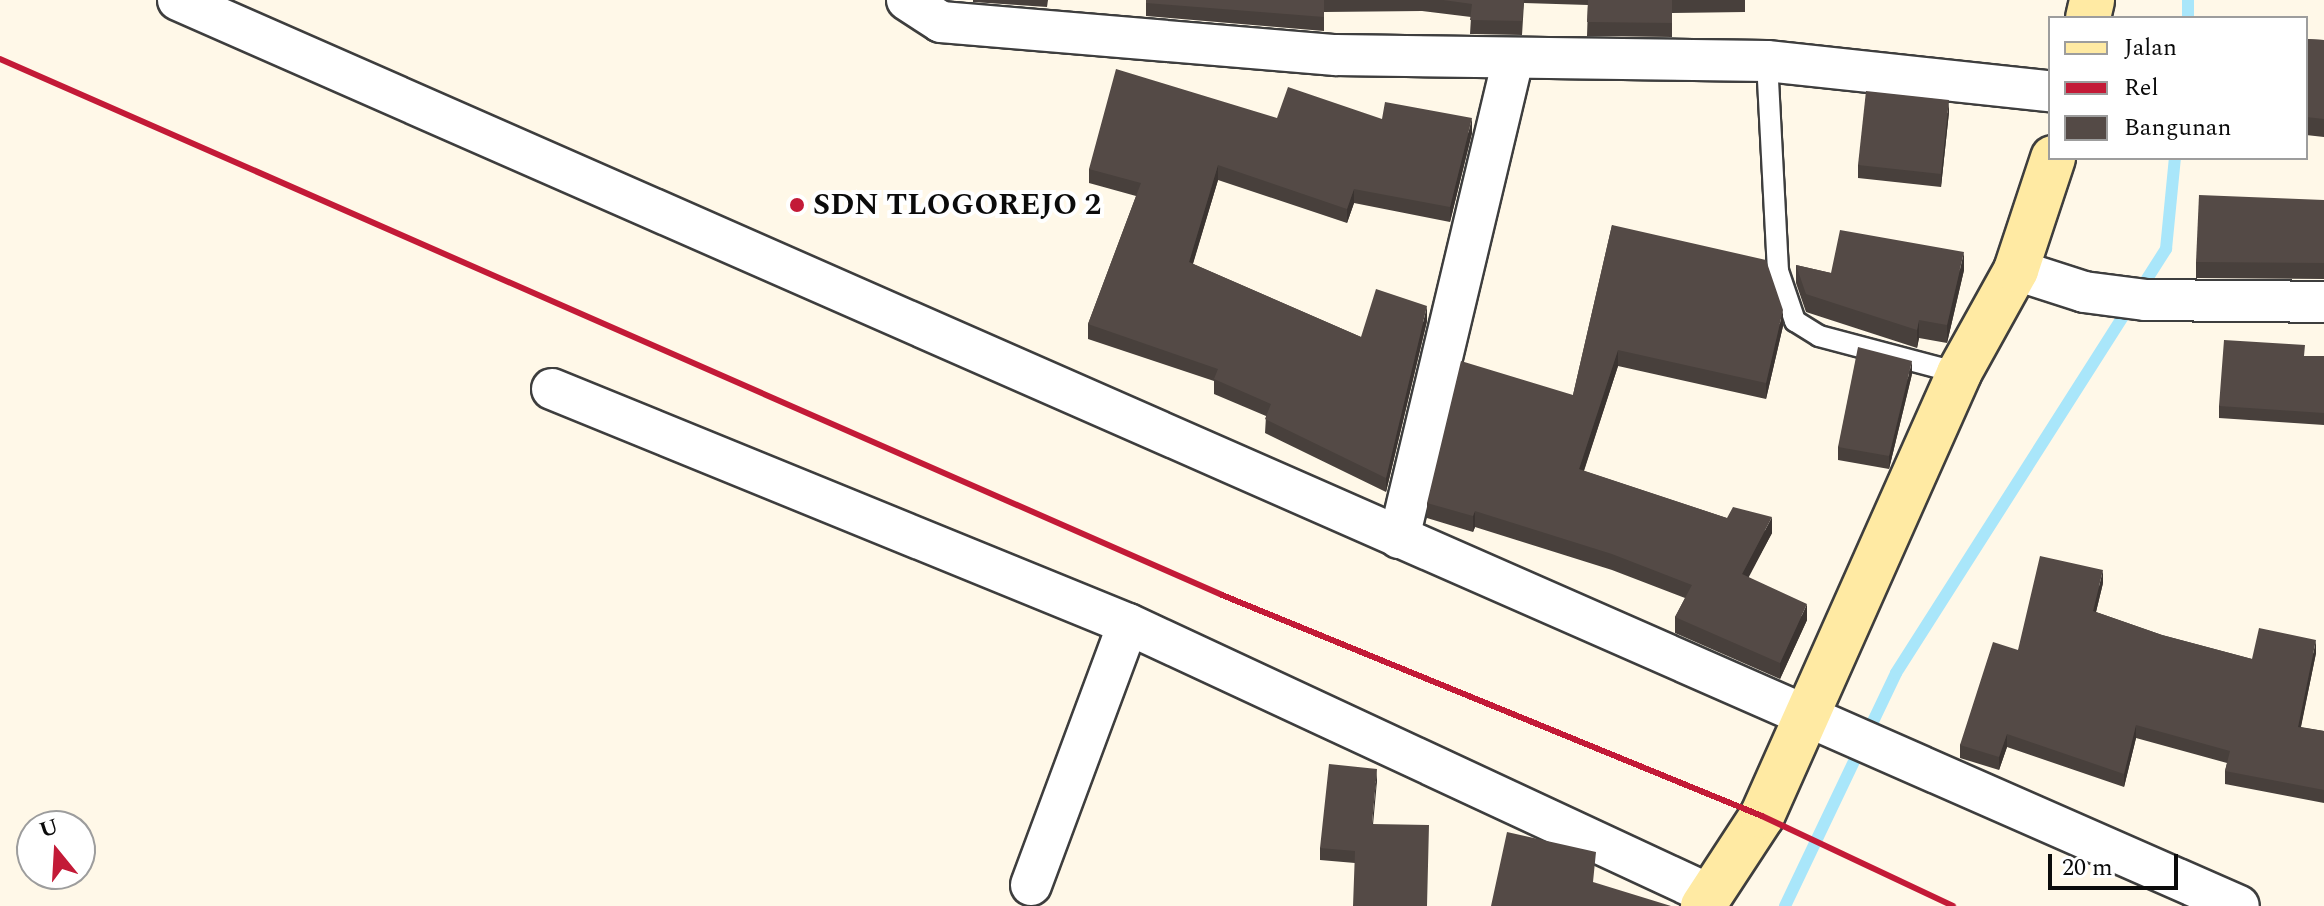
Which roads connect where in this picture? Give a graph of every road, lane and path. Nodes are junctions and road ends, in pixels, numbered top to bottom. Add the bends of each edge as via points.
1 (178, 0) edge
2 (907, 0) edge
3 (936, 11) edge
4 (1513, 58) junction
5 (1767, 61) junction
6 (2048, 91) edge
7 (2052, 160) edge
8 (2016, 270) junction
9 (2324, 302) edge
10 (1959, 373) junction
11 (552, 389) dead end
12 (1399, 538) junction
13 (1128, 624) junction
14 (1804, 717) junction
15 (1031, 885) dead end
16 (1704, 899) edge
17 (2239, 906) edge

1 - 12 street
2 - 3 street
3 - 4 street via 1336,55
4 - 5 street
4 - 12 street
5 - 6 street
5 - 10 lane via 1778,271 1795,321 1819,336
7 - 8 main road
8 - 9 street via 2084,292 2146,300
8 - 10 main road
10 - 14 main road
11 - 13 street
12 - 14 street
13 - 15 street
13 - 16 street
14 - 16 main road via 1762,816
14 - 17 street

